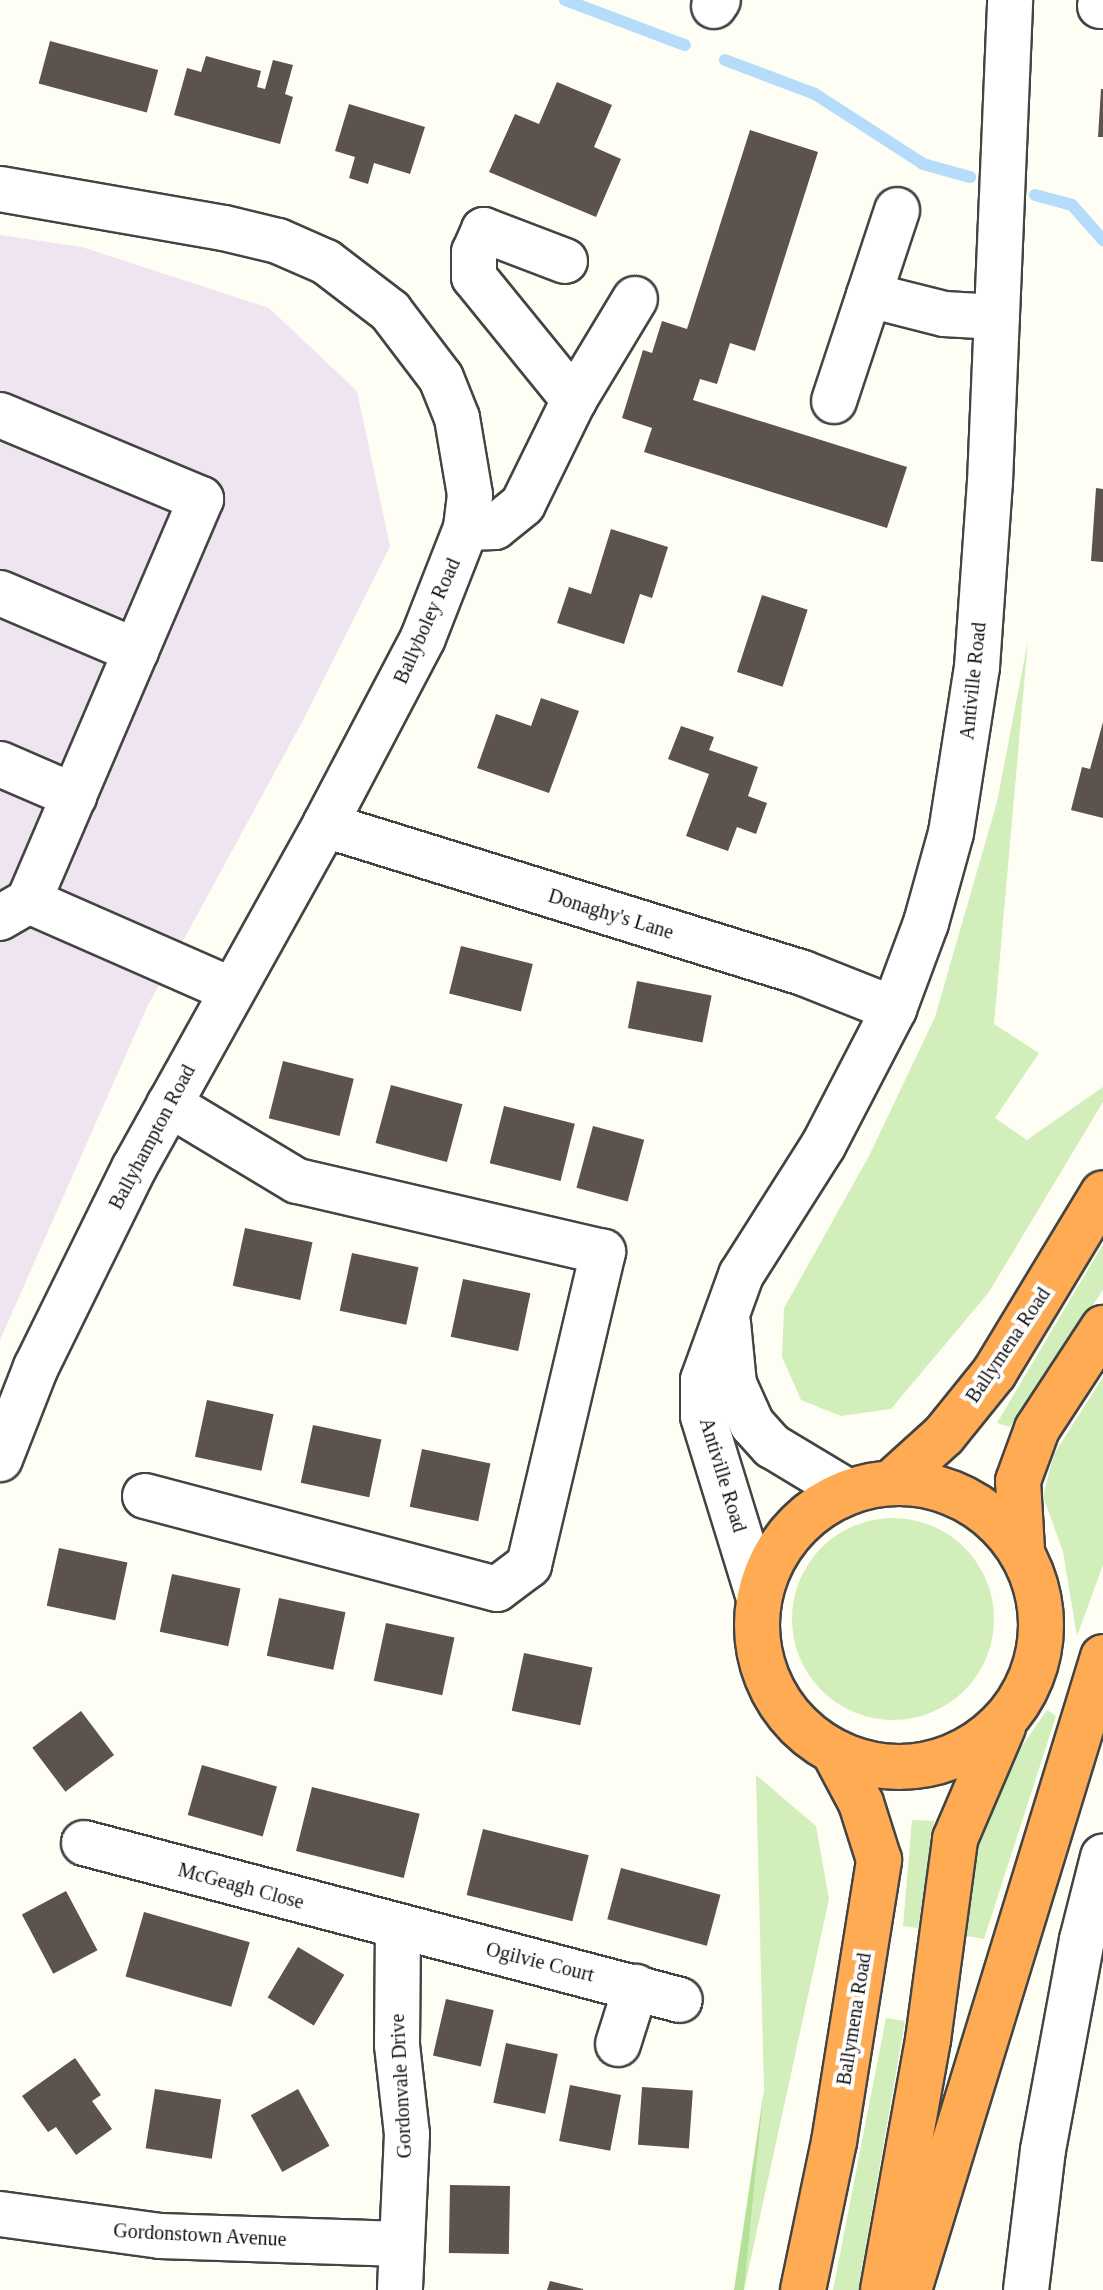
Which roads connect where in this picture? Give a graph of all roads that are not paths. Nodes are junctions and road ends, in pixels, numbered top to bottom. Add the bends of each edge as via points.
1 (1010, 0) edge
2 (0, 189) edge
3 (897, 210) dead end
4 (565, 261) dead end
5 (869, 295) junction
6 (635, 299) dead end
7 (997, 317) junction
8 (574, 400) junction
9 (834, 401) dead end
10 (0, 415) edge
11 (466, 528) junction
12 (0, 593) edge
13 (136, 651) junction
14 (0, 764) edge
15 (74, 796) junction
16 (325, 825) junction
17 (14, 910) edge
18 (232, 990) junction
19 (894, 1009) junction
20 (169, 1104) junction
21 (1103, 1193) edge
22 (728, 1309) junction
23 (1103, 1328) edge
24 (0, 1459) edge
25 (892, 1482) junction
26 (847, 1491) junction
27 (145, 1496) dead end
28 (1022, 1550) junction
29 (758, 1595) junction
30 (1103, 1657) edge
31 (1005, 1721) junction
32 (835, 1754) junction
33 (84, 1843) dead end
34 (1103, 1849) edge
35 (1103, 1857) edge
36 (1040, 1863) junction
37 (398, 1929) junction
38 (636, 1987) junction
39 (680, 2000) dead end
40 (618, 2044) dead end
41 (0, 2214) edge
42 (401, 2244) junction
43 (400, 2290) edge
44 (803, 2290) edge
45 (883, 2290) edge
46 (909, 2290) edge
47 (1026, 2290) edge

1 - 7 street, Antiville Road
2 - 11 street, Ballyboley Road via 278,241 363,286 420,346 446,391 466,454
3 - 5 street
4 - 8 street via 484,230 474,252 474,277
5 - 7 street via 944,314
5 - 9 street
6 - 8 street
7 - 19 street, Antiville Road via 990,482 965,757 926,923
8 - 11 street via 523,504 495,527
10 - 13 street via 201,499
11 - 16 street, Ballyboley Road via 423,638
12 - 13 street
13 - 15 street
14 - 15 street
15 - 17 street
16 - 18 street, Ballyhampton Road
16 - 19 street, Donaghy's Lane via 803,973
17 - 18 street
18 - 20 street, Ballyhampton Road
19 - 22 street, Antiville Road via 823,1146 741,1275
20 - 24 street, Ballyhampton Road via 36,1367
20 - 27 street via 297,1181 603,1252 529,1565 497,1589
21 - 25 highway, Ballymena Road via 994,1373 944,1435
22 - 26 street, Antiville Road via 728,1356 752,1424 772,1446
22 - 29 street, Antiville Road via 703,1380 703,1416
23 - 28 highway via 1037,1429 1018,1481
25 - 26 highway
25 - 28 highway via 930,1485 967,1498 997,1520
26 - 29 highway via 807,1515 776,1551
28 - 31 highway via 1039,1592 1042,1638 1030,1682
29 - 32 highway via 756,1643 769,1688 797,1727
30 - 36 highway
31 - 32 highway via 969,1750 926,1766 880,1767
31 - 45 highway via 955,1839 928,2040
32 - 44 highway, Ballymena Road via 861,1803 879,1860 834,2142
33 - 37 street, McGeagh Close
34 - 36 street
35 - 47 street via 1043,2150
36 - 46 highway
37 - 38 street, Ogilvie Court
37 - 42 street, Gordonvale Drive via 397,2045 407,2134
38 - 39 street, Ogilvie Court
38 - 40 street
41 - 42 street, Gordonstown Avenue via 160,2236
42 - 43 street, Gordonvale Drive

